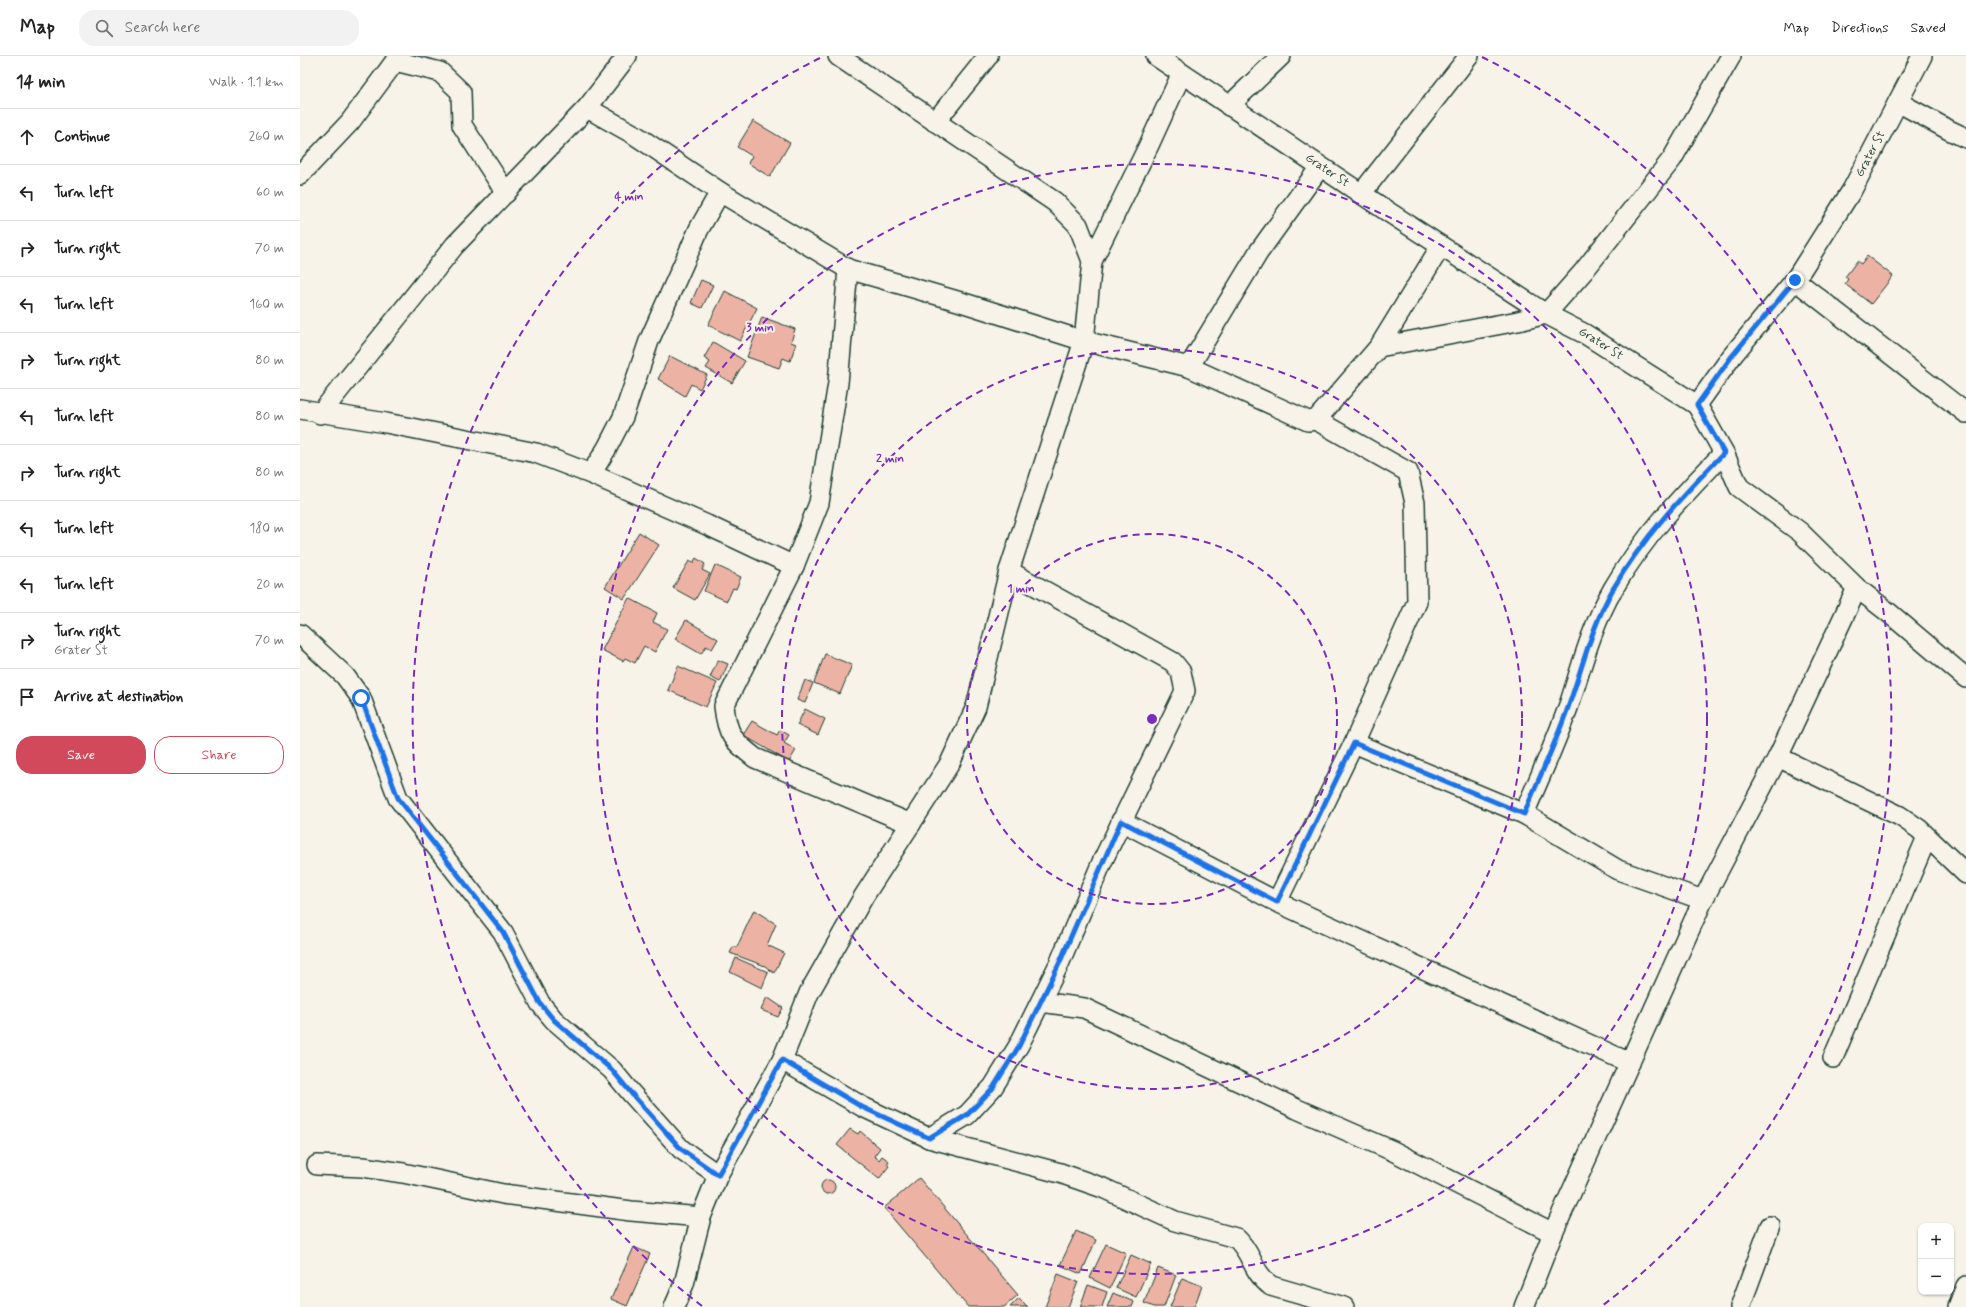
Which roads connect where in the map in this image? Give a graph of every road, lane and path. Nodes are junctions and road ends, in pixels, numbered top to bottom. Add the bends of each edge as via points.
1 (627, 56) edge
2 (838, 56) edge
3 (988, 56) edge
4 (1156, 56) edge
5 (1281, 56) edge
6 (1468, 56) edge
7 (1731, 56) edge
8 (1922, 56) edge
9 (397, 58) edge
10 (1181, 74) junction
11 (1898, 102) junction
12 (1229, 106) junction
13 (587, 108) junction
14 (935, 122) junction
15 (1966, 138) edge
16 (1320, 167) junction
17 (300, 175) edge
18 (506, 192) junction
19 (720, 192) junction
20 (1361, 194) junction
21 (1441, 246) junction
22 (1092, 261) junction
23 (848, 269) junction
24 (1795, 280) junction
25 (1546, 314) junction
26 (1084, 341) junction
27 (1378, 347) junction
28 (1189, 367) junction
29 (1697, 405) junction
30 (300, 409) edge
31 (1966, 413) edge
32 (320, 414) junction
33 (1316, 420) junction
34 (1724, 453) junction
35 (591, 474) junction
36 (794, 566) junction
37 (1009, 571) junction
38 (1857, 588) junction
39 (300, 634) edge
40 (1966, 678) edge
41 (1354, 743) junction
42 (1778, 757) junction
43 (1524, 814) junction
44 (1121, 821) junction
45 (911, 824) junction
46 (1927, 837) junction
47 (1966, 874) edge
48 (1704, 900) junction
49 (1277, 902) junction
50 (1041, 1002) junction
51 (1833, 1058) dead end
52 (782, 1060) junction
53 (1630, 1063) junction
54 (929, 1138) junction
55 (316, 1165) dead end
56 (718, 1175) junction
57 (701, 1217) junction
58 (1770, 1226) dead end
59 (1553, 1233) junction
60 (1966, 1286) edge
61 (674, 1307) edge
62 (1344, 1307) edge
63 (1524, 1307) edge
64 (1740, 1307) edge
65 (1958, 1307) edge

1 - 13 street
2 - 14 street
3 - 14 street
4 - 10 street, Grater St
5 - 12 street
6 - 20 street
7 - 25 street via 1672,159 1583,272
8 - 11 street, Grater St
9 - 17 street via 350,122
9 - 18 street via 440,72 461,92 462,125
10 - 12 street, Grater St
10 - 22 street
11 - 15 street
11 - 24 street, Grater St via 1852,190
12 - 16 street, Grater St
13 - 18 street
13 - 19 street via 635,135
14 - 22 street via 1055,202 1078,225
16 - 20 street, Grater St
16 - 28 street via 1258,253
18 - 32 street via 455,245
19 - 23 street
19 - 35 street via 699,229 649,341 623,417
20 - 21 street, Grater St
21 - 25 street, Grater St
21 - 27 street
22 - 26 street
23 - 26 street
23 - 36 street via 838,383 819,503
24 - 29 street, Grater St via 1732,356
24 - 31 street
25 - 27 street
25 - 29 street, Grater St via 1585,334
26 - 28 street
26 - 37 street
27 - 33 street
28 - 33 street via 1308,421
29 - 34 street
30 - 32 street
32 - 35 street via 536,453
33 - 41 street via 1408,472 1415,503 1417,602
34 - 38 street via 1740,486 1800,532
34 - 43 street via 1646,538 1613,589 1589,640 1570,700
35 - 36 street
36 - 45 street via 724,706 726,724 736,743 755,758
37 - 44 street via 1172,662 1181,672 1185,691
37 - 45 street via 976,707 950,763
38 - 40 street
38 - 42 street
39 - 56 street via 345,676 361,698 398,798 503,932 540,1003 554,1020 612,1070 681,1149
41 - 43 street
41 - 49 street
42 - 46 street via 1900,816
42 - 48 street
43 - 48 street via 1618,870
44 - 49 street
44 - 50 street
45 - 52 street via 864,896 809,993
46 - 47 street
46 - 51 street
48 - 53 street
49 - 53 street
50 - 54 street via 1019,1046 993,1088 967,1115
50 - 59 street via 1084,1008 1297,1110 1393,1151
52 - 54 street via 862,1107
52 - 56 street
53 - 59 street
54 - 62 street via 1060,1173 1103,1188 1175,1221 1236,1238 1261,1278 1271,1286
55 - 57 street via 363,1167 502,1194 631,1211
56 - 57 street
57 - 61 street via 684,1284
58 - 64 street
59 - 63 street
60 - 65 street

